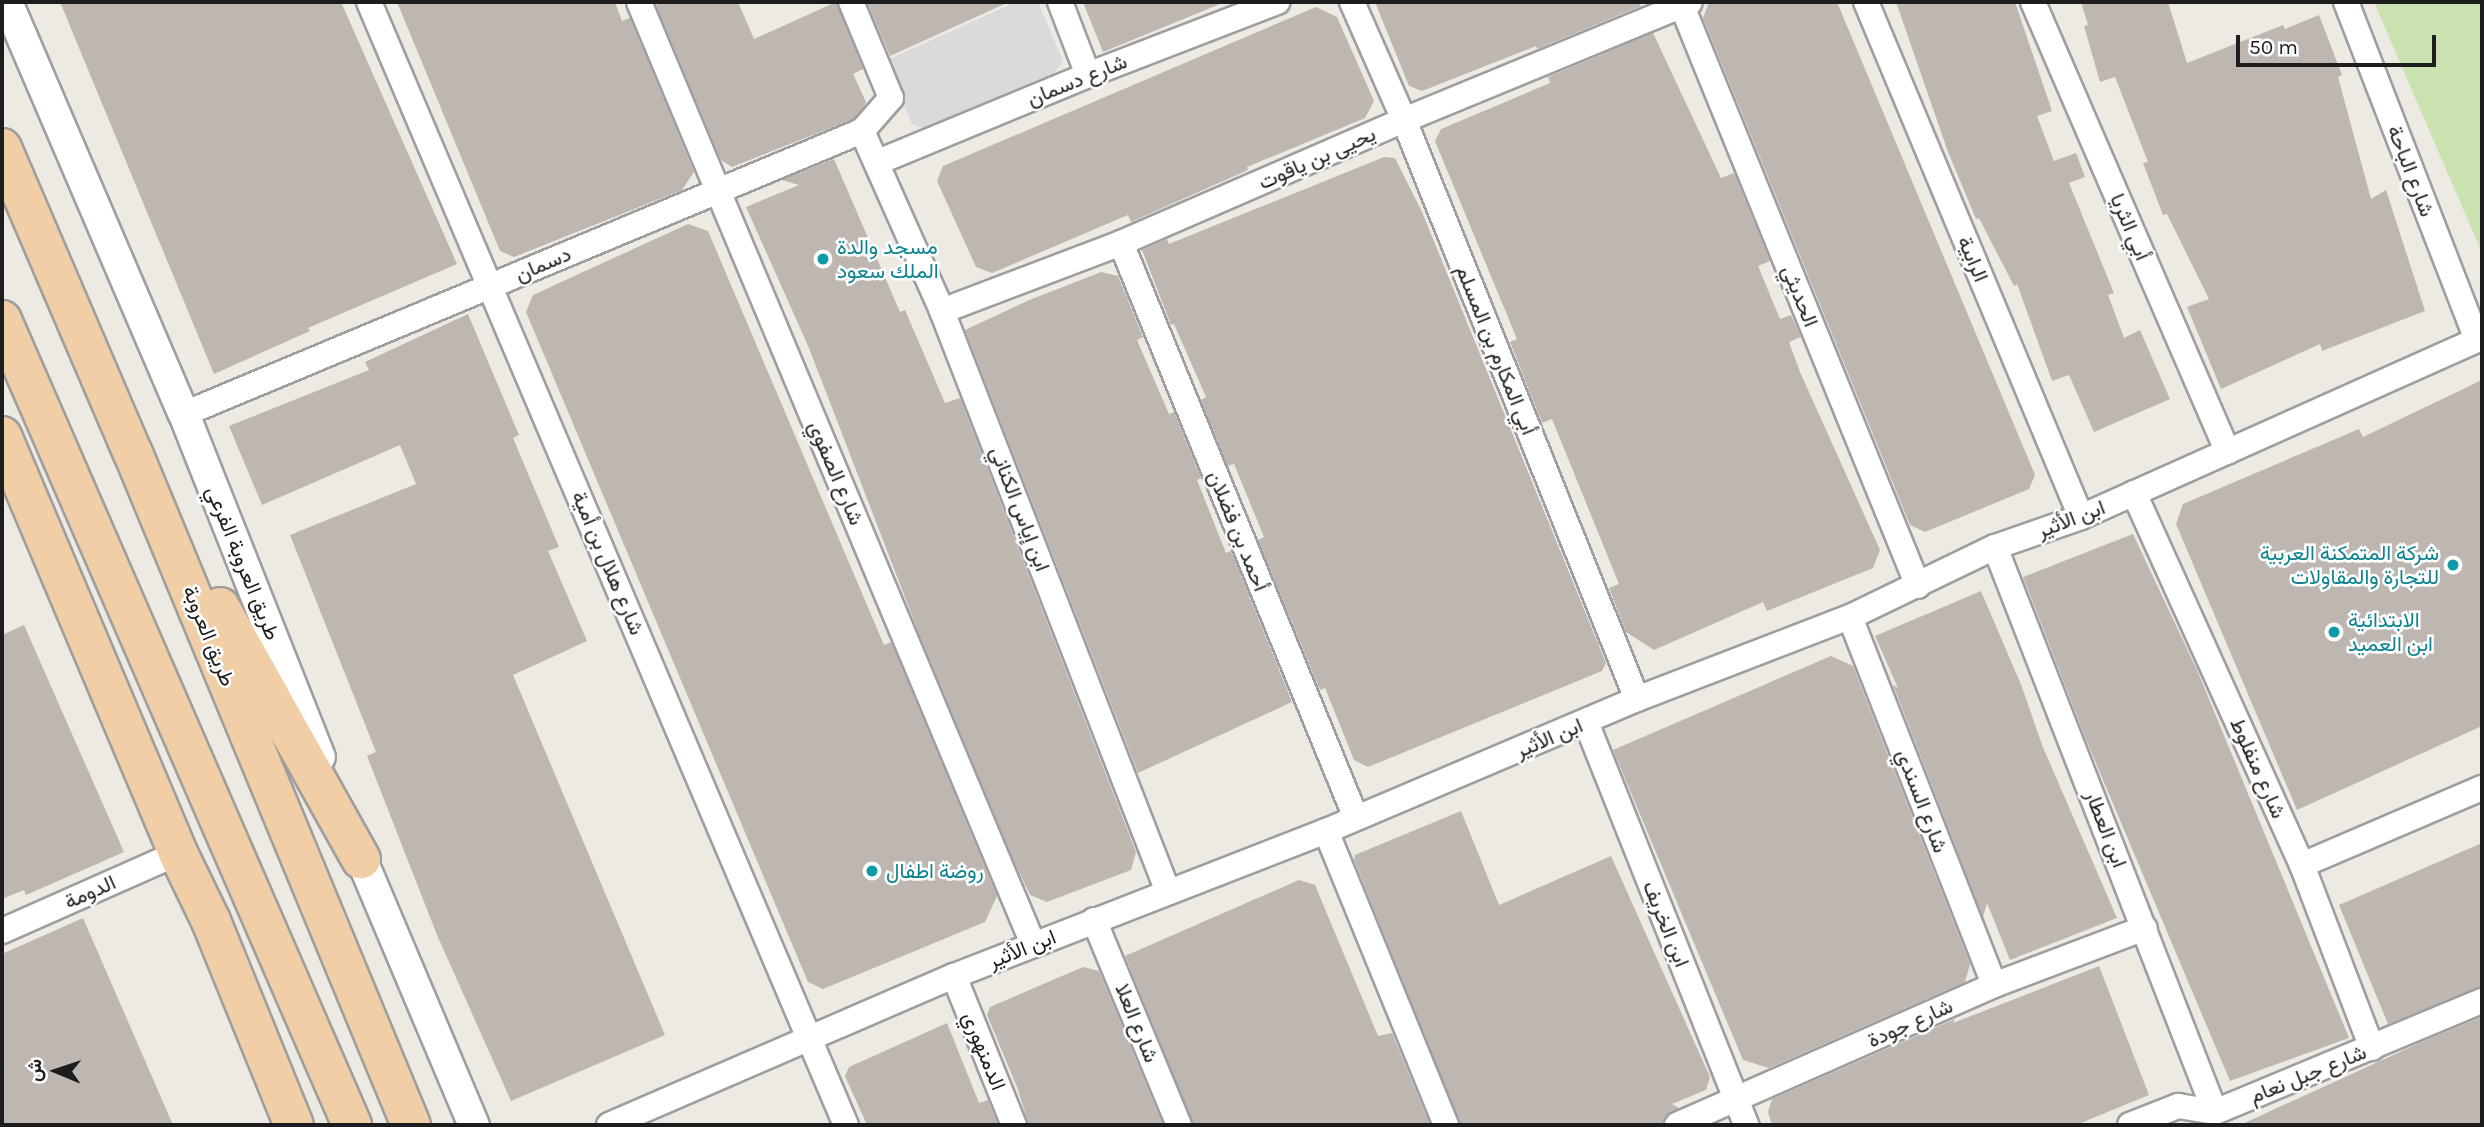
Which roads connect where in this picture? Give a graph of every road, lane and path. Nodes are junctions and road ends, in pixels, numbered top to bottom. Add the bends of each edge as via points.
1 (7, 2) edge
2 (369, 2) edge
3 (639, 2) edge
4 (850, 2) edge
5 (1060, 2) edge
6 (1277, 2) edge
7 (1352, 2) edge
8 (1866, 2) edge
9 (2033, 2) edge
10 (2346, 2) edge
11 (1686, 4) edge
12 (1088, 75) junction
13 (1404, 120) junction
14 (862, 131) junction
15 (2, 148) edge
16 (878, 162) junction
17 (718, 190) junction
18 (1121, 243) junction
19 (490, 287) junction
20 (942, 310) junction
21 (2, 320) edge
22 (2480, 339) edge
23 (184, 414) junction
24 (2, 436) edge
25 (2228, 452) junction
26 (133, 453) junction
27 (2134, 493) junction
28 (2081, 517) junction
29 (1995, 547) junction
30 (1918, 586) junction
31 (1850, 617) junction
32 (1637, 699) junction
33 (1586, 722) junction
34 (2482, 788) edge
35 (1356, 818) junction
36 (1326, 831) junction
37 (178, 853) junction
38 (361, 859) junction
39 (2302, 865) junction
40 (1168, 892) junction
41 (1094, 920) junction
42 (2145, 928) junction
43 (2, 931) edge
44 (1033, 944) junction
45 (954, 976) junction
46 (1994, 985) junction
47 (2482, 1001) edge
48 (810, 1038) junction
49 (2372, 1048) junction
50 (1737, 1101) junction
51 (2216, 1112) junction
52 (2183, 1115) edge
53 (295, 1125) edge
54 (352, 1125) edge
55 (411, 1125) edge
56 (474, 1125) edge
57 (609, 1125) edge
58 (846, 1125) edge
59 (1014, 1125) edge
60 (1179, 1125) edge
61 (1446, 1125) edge
62 (1677, 1125) edge
63 (1746, 1125) edge
64 (2130, 1125) edge

1 - 23 street, طريق العروبة الفرعي
2 - 19 street, شارع هلال بن أمية
3 - 17 street, شارع الصفوي
4 - 14 street, دسمان via 891,98
5 - 12 street
6 - 12 street, شارع دسمان
7 - 13 street, أبي المكارم بن المسلم
8 - 28 street, الرابية
9 - 25 street, أبي الثريا
10 - 22 street, شارع الباحة
11 - 13 street, يحيى بن ياقوت
11 - 30 street, الحديثي
12 - 16 street, شارع دسمان
13 - 18 street, يحيى بن ياقوت
13 - 32 street, أبي المكارم بن المسلم
14 - 16 street, ابن إياس الكناني
14 - 17 street, دسمان
15 - 26 main road, طريق العروبة
16 - 20 street, ابن إياس الكناني
17 - 19 street, دسمان
17 - 44 street, شارع الصفوي
18 - 20 street, يحيى بن ياقوت
18 - 35 street, أحمد بن فضلان
19 - 23 street, دسمان
19 - 48 street, شارع هلال بن أمية
20 - 40 street, ابن إياس الكناني
21 - 54 main road
22 - 25 street, ابن الأثير
23 - 38 street, طريق العروبة الفرعي
24 - 37 main road
25 - 27 street, ابن الأثير
26 - 38 main road
26 - 55 main road, طريق العروبة
27 - 28 street, ابن الأثير
27 - 39 street, شارع منفلوط
28 - 29 street, ابن الأثير
29 - 30 street, ابن الأثير
29 - 42 street, ابن العطار
30 - 31 street, ابن الأثير
31 - 32 street, ابن الأثير
31 - 46 street, شارع السندي
32 - 33 street, ابن الأثير
33 - 35 street, ابن الأثير
33 - 50 street, ابن الخريف
34 - 39 street
35 - 36 street, ابن الأثير
36 - 40 street, ابن الأثير
36 - 61 street
37 - 43 street, الدومة
37 - 53 main road
38 - 56 street, طريق العروبة الفرعي
39 - 49 street, شارع منفلوط
40 - 41 street, ابن الأثير
41 - 44 street, ابن الأثير
41 - 60 street, شارع العلا
42 - 46 street, شارع جودة
42 - 51 street, ابن العطار
44 - 45 street, ابن الأثير
45 - 48 street, ابن الأثير
45 - 59 street, الدمنهوري
46 - 50 street, شارع جودة
47 - 49 street, شارع جبل نعام
48 - 57 street, ابن الأثير
48 - 58 street, شارع هلال بن أمية
49 - 51 street, شارع جبل نعام
50 - 62 street, شارع جودة
50 - 63 street, ابن الخريف
51 - 52 street
52 - 64 street

